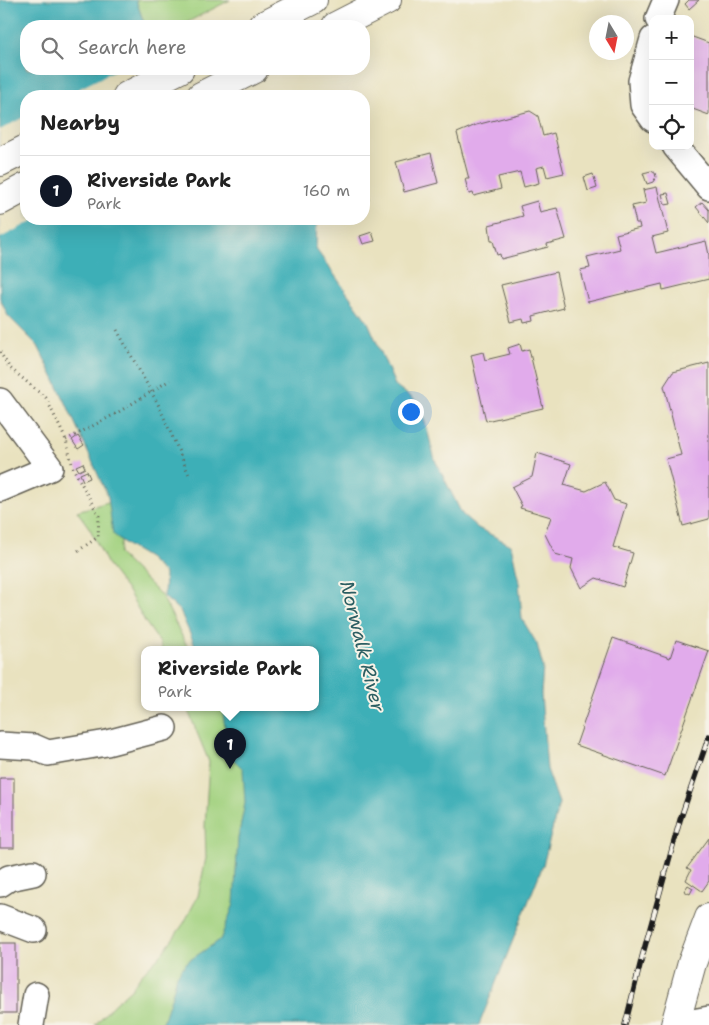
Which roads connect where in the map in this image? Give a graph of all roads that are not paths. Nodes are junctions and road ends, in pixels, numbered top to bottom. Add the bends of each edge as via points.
1 (313, 0) edge
2 (386, 0) edge
3 (666, 0) edge
4 (660, 15) edge
5 (274, 20) edge
6 (348, 20) edge
7 (649, 53) edge
8 (168, 75) edge
9 (242, 75) edge
10 (139, 90) edge
11 (213, 90) edge
12 (649, 113) edge
13 (678, 150) edge
14 (20, 151) edge
15 (0, 162) edge
16 (709, 187) edge
17 (20, 190) edge
18 (0, 200) edge
19 (0, 401) edge
20 (9, 428) edge
21 (0, 489) edge
22 (164, 728) dead end
23 (0, 745) edge
24 (33, 873) dead end
25 (0, 884) edge
26 (0, 916) edge
27 (709, 918) edge
28 (34, 930) dead end
29 (36, 995) dead end
30 (709, 1018) edge
31 (31, 1025) edge
32 (676, 1025) edge

1 - 5 main road
2 - 6 main road
3 - 4 street
7 - 12 street via 641,81 643,105
8 - 10 main road
9 - 11 main road
13 - 16 street
14 - 15 main road
17 - 18 main road
19 - 20 street
20 - 21 street via 50,468
22 - 23 street via 107,743 48,753 34,746
24 - 25 street via 9,878
26 - 28 street
27 - 32 main road via 692,963
29 - 31 street
30 - 32 street

